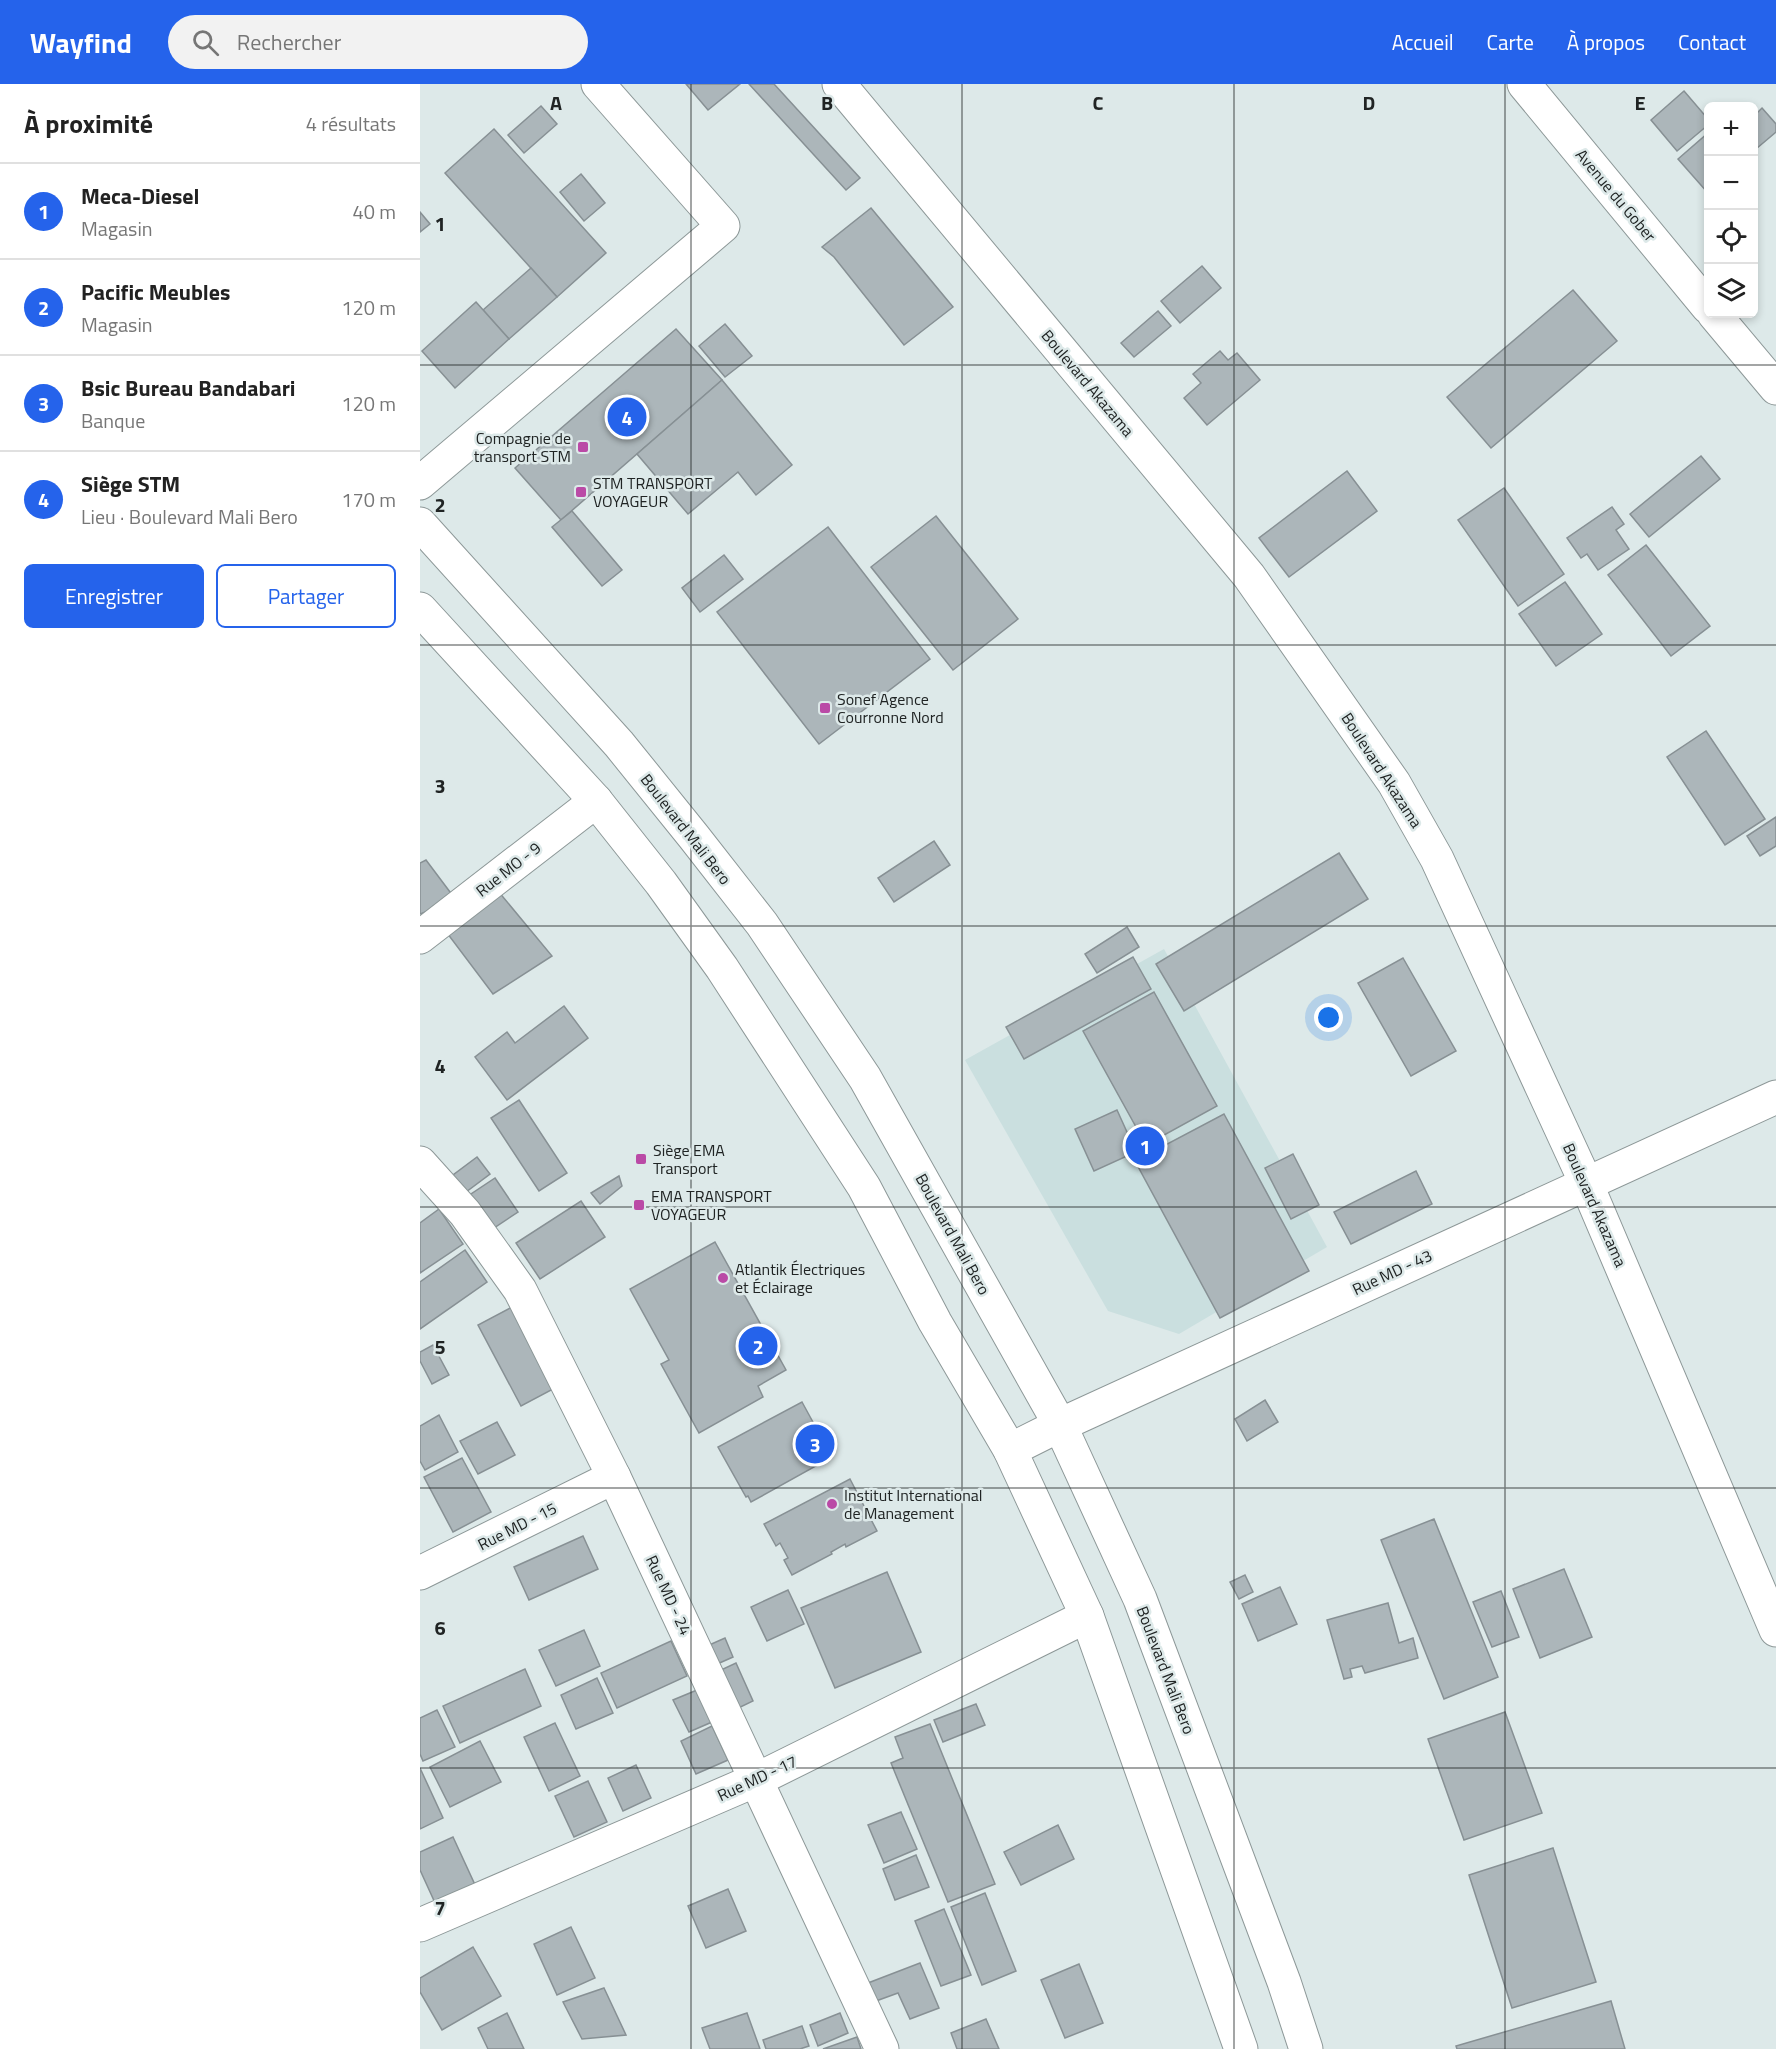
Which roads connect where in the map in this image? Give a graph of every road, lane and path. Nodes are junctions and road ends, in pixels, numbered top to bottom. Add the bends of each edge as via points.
1 (598, 84) edge
2 (839, 84) edge
3 (1524, 84) edge
4 (1704, 302) edge
5 (1717, 318) edge
6 (1776, 388) edge
7 (420, 483) edge
8 (420, 525) edge
9 (420, 609) edge
10 (596, 801) junction
11 (420, 937) edge
12 (1776, 1097) edge
13 (420, 1163) edge
14 (1586, 1183) junction
15 (1060, 1425) junction
16 (1010, 1450) junction
17 (614, 1477) junction
18 (420, 1573) edge
19 (1087, 1616) junction
20 (1776, 1629) edge
21 (756, 1780) junction
22 (420, 1924) edge
23 (882, 2049) edge
24 (1241, 2049) edge
25 (1306, 2049) edge

1 - 7 street via 723,226
2 - 14 street, Boulevard Akazama via 1249,576 1394,783 1437,859
3 - 4 street, Avenue du Gober
5 - 6 street
8 - 15 street, Boulevard Mali Bero via 619,744 762,924 866,1078
9 - 10 street
10 - 11 street, Rue MO - 9
10 - 16 street via 722,968 864,1187 935,1322
12 - 14 street, Rue MD - 43
13 - 17 street, Rue MD - 24 via 465,1213 520,1290
14 - 15 street, Rue MD - 43
14 - 20 street, Boulevard Akazama
15 - 16 street, Rue MD - 43
15 - 25 street, Boulevard Mali Bero via 1140,1599
16 - 19 street
17 - 18 street, Rue MD - 15
17 - 21 street, Rue MD - 24
19 - 21 street, Rue MD - 17
19 - 24 street
21 - 22 street, Rue MD - 17
21 - 23 street, Rue MD - 24

